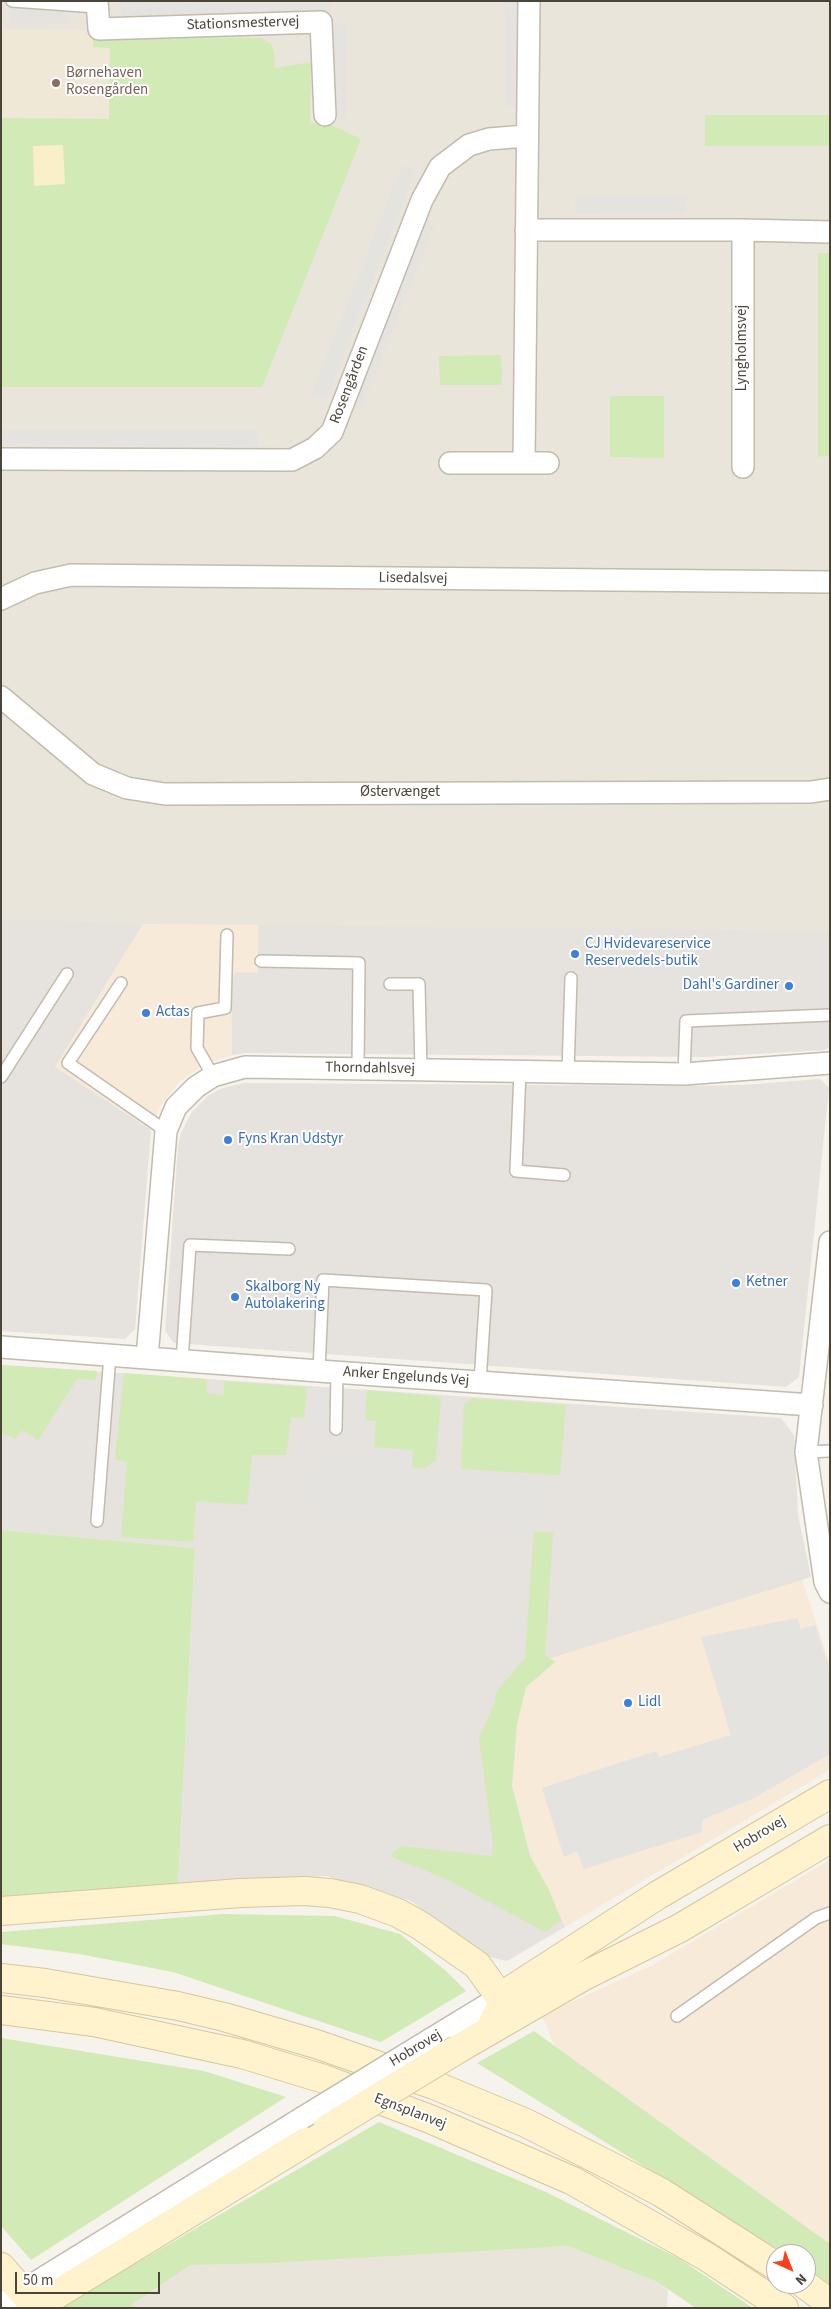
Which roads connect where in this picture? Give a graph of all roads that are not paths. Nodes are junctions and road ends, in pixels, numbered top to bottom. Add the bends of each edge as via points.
1 (12, 1) edge
2 (529, 1) edge
3 (97, 4) edge
4 (325, 114) dead end
5 (526, 136) junction
6 (526, 230) junction
7 (743, 230) junction
8 (830, 232) edge
9 (1, 459) edge
10 (450, 463) dead end
11 (524, 463) junction
12 (548, 463) dead end
13 (742, 467) dead end
14 (830, 582) edge
15 (1, 599) edge
16 (1, 698) edge
17 (830, 789) edge
18 (227, 934) dead end
19 (261, 962) dead end
20 (67, 974) dead end
21 (571, 978) dead end
22 (121, 983) dead end
23 (390, 984) dead end
24 (830, 1016) edge
25 (830, 1063) edge
26 (358, 1068) junction
27 (420, 1070) junction
28 (520, 1071) junction
29 (568, 1071) junction
30 (684, 1074) junction
31 (1, 1076) edge
32 (213, 1076) junction
33 (166, 1131) junction
34 (564, 1175) dead end
35 (830, 1242) edge
36 (289, 1249) dead end
37 (1, 1347) edge
38 (110, 1355) junction
39 (147, 1358) junction
40 (182, 1360) junction
41 (328, 1372) junction
42 (480, 1382) junction
43 (812, 1405) junction
44 (336, 1429) dead end
45 (830, 1450) edge
46 (806, 1452) junction
47 (97, 1521) dead end
48 (830, 1592) edge
49 (830, 1794) edge
50 (830, 1820) edge
51 (830, 1839) edge
52 (1, 1910) edge
53 (830, 1913) edge
54 (584, 1976) junction
55 (1, 1978) edge
56 (500, 1997) junction
57 (1, 2010) edge
58 (677, 2016) dead end
59 (490, 2029) junction
60 (1, 2246) edge
61 (766, 2260) edge
62 (1, 2267) edge
63 (816, 2293) edge
64 (28, 2297) edge
65 (830, 2303) edge
66 (784, 2308) edge

1 - 3 lane
2 - 5 street
3 - 4 street, Stationsmestervej via 99,29 321,22
5 - 6 street
5 - 9 street, Rosengården via 489,139 468,145 440,167 422,200 332,432 315,448 292,460
6 - 7 street
6 - 11 street
7 - 8 street
7 - 13 street, Lyngholmsvej
10 - 11 street
11 - 12 street
14 - 15 street, Lisedalsvej via 71,575 36,583
16 - 17 street, Østervænget via 93,774 127,788 165,794 810,792
18 - 32 lane via 225,1008 198,1013 197,1048
19 - 26 lane via 359,962
20 - 31 lane
21 - 29 lane
22 - 33 lane via 68,1063
23 - 27 lane via 418,984
24 - 30 lane via 686,1021
25 - 30 street, Thorndahlsvej
26 - 27 street, Thorndahlsvej
26 - 32 street, Thorndahlsvej via 245,1067
27 - 28 street, Thorndahlsvej
28 - 29 street, Thorndahlsvej
28 - 34 lane via 516,1171
29 - 30 street, Thorndahlsvej
32 - 33 street, Thorndahlsvej via 176,1107
33 - 39 street, Thorndahlsvej
35 - 43 street
36 - 40 lane via 190,1245
37 - 38 street, Anker Engelunds Vej
38 - 39 street, Anker Engelunds Vej
38 - 47 lane
39 - 40 street, Anker Engelunds Vej
40 - 41 street, Anker Engelunds Vej
41 - 42 street, Anker Engelunds Vej
41 - 42 lane via 323,1280 486,1290
41 - 44 lane
42 - 43 street, Anker Engelunds Vej
43 - 46 street
45 - 46 lane
46 - 48 street via 825,1582
49 - 56 main road, Hobrovej via 658,1895
50 - 54 main road via 672,1915
51 - 54 main road, Hobrovej via 680,1928
52 - 56 main road via 241,1893 330,1893 360,1899 398,1913 421,1926 477,1965
53 - 58 lane via 816,1918
54 - 59 main road, Hobrovej
55 - 61 main road via 71,1987 224,2017 316,2044 434,2085 526,2124 624,2173 662,2193
56 - 59 main road via 501,2007
56 - 64 street, Hobrovej, bridge via 302,2118
57 - 66 main road, Egnsplanvej via 102,2024 242,2054 324,2079 430,2118 572,2181 707,2258
59 - 64 main road, Hobrovej, bridge via 327,2129
60 - 64 main road
62 - 64 main road
63 - 65 main road

